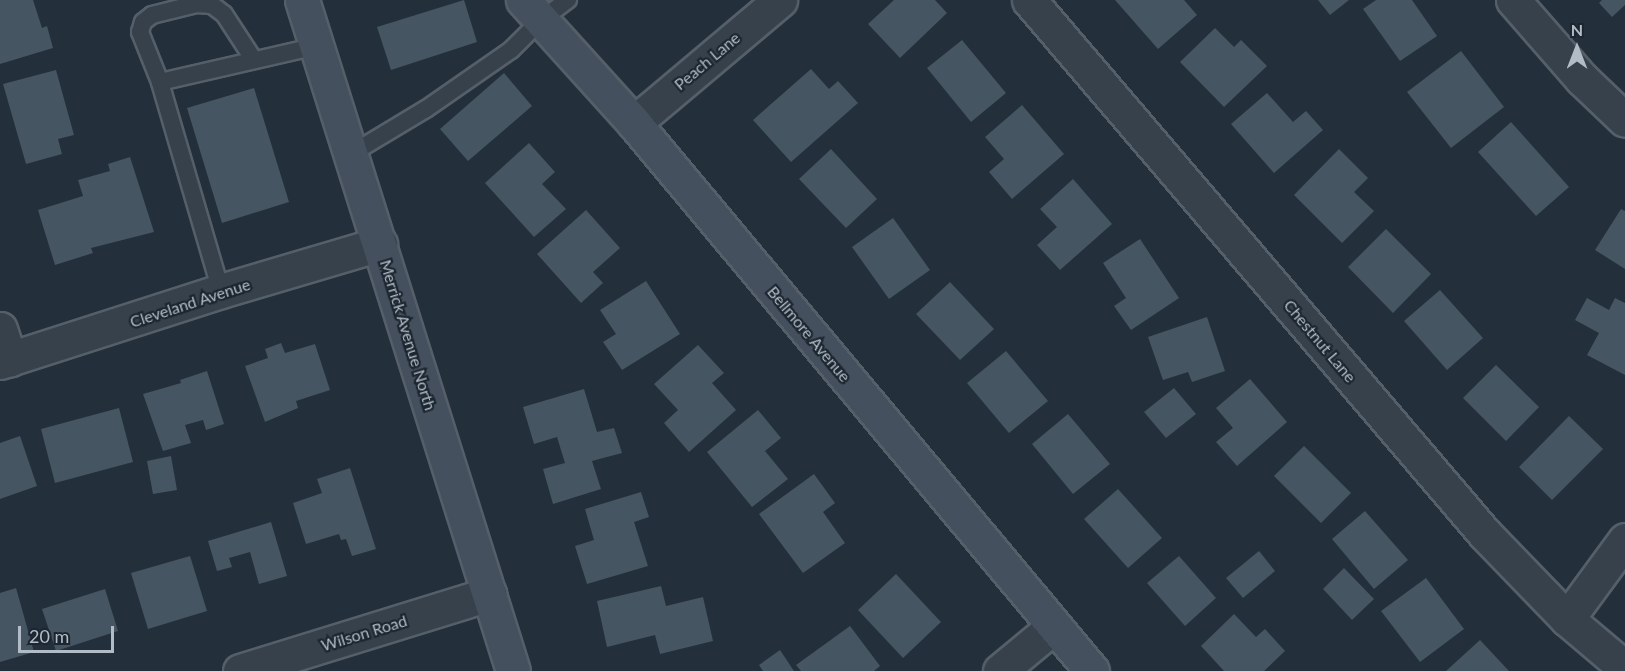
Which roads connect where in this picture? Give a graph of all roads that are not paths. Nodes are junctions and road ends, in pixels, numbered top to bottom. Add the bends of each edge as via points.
1 (302, 0) edge
2 (568, 0) edge
3 (780, 0) edge
4 (1029, 0) edge
5 (1514, 0) edge
6 (532, 10) edge
7 (317, 46) junction
8 (254, 60) junction
9 (160, 82) junction
10 (1625, 120) edge
11 (634, 123) junction
12 (351, 154) junction
13 (380, 244) junction
14 (221, 291) junction
15 (0, 328) edge
16 (5, 361) edge
17 (1625, 540) edge
18 (489, 594) junction
19 (1567, 619) junction
20 (1053, 627) junction
21 (1625, 668) edge
22 (240, 671) edge
23 (513, 671) edge
24 (1000, 671) edge
25 (1092, 671) edge

1 - 7 main road, Merrick Avenue North
2 - 6 lane
3 - 11 street, Peach Lane
4 - 19 street, Chestnut Lane via 1484,533
5 - 10 street via 1582,79
6 - 11 main road, Bellmore Avenue
6 - 12 lane via 511,50 426,109
7 - 8 lane
7 - 12 main road, Merrick Avenue North
8 - 9 lane
8 - 9 lane via 224,14 212,5 196,4 152,15 143,22 140,32
9 - 14 lane
11 - 20 main road, Bellmore Avenue
12 - 13 main road, Merrick Avenue North
13 - 14 street, Cleveland Avenue
13 - 18 main road, Merrick Avenue North
14 - 16 street, Cleveland Avenue
15 - 16 street
17 - 19 street
18 - 22 street, Wilson Road
18 - 23 main road, Merrick Avenue North
19 - 21 street, Chestnut Lane
20 - 24 street
20 - 25 main road, Bellmore Avenue

